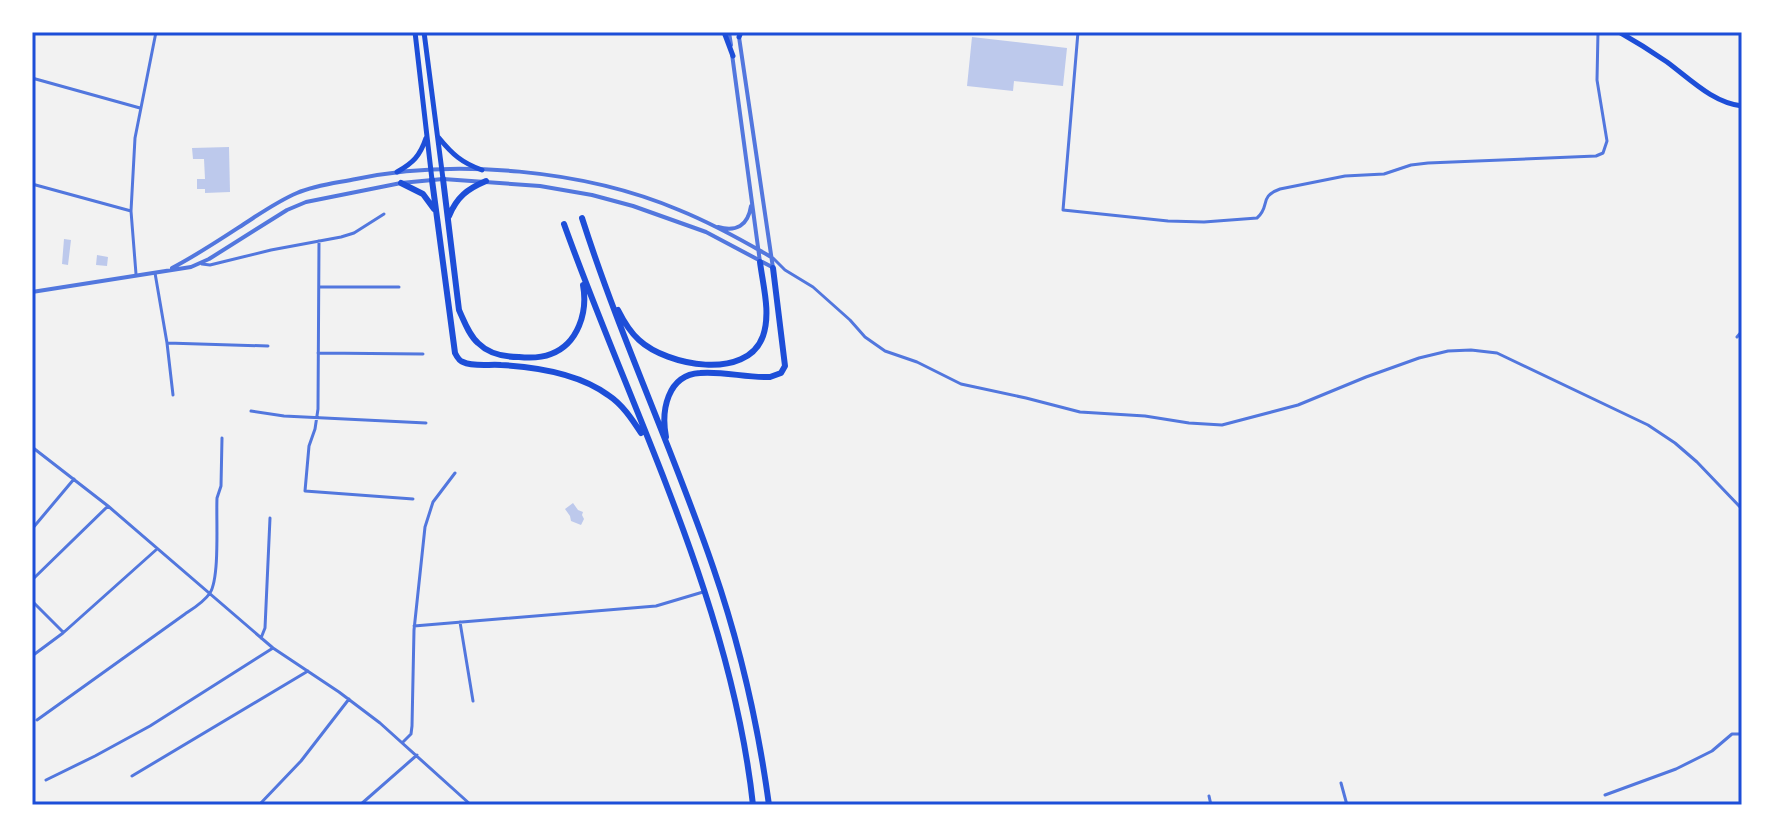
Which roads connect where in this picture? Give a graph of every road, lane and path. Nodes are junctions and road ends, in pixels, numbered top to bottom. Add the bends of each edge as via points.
1 (156, 32) edge
2 (413, 32) edge
3 (427, 32) edge
4 (726, 32) edge
5 (1078, 32) edge
6 (1598, 32) edge
7 (1619, 32) edge
8 (740, 34) edge
9 (733, 56) joint
10 (32, 78) edge
11 (1742, 106) edge
12 (140, 108) junction
13 (427, 133) junction
14 (437, 136) junction
15 (430, 169) junction
16 (442, 170) junction
17 (482, 170) junction
18 (397, 172) junction
19 (443, 179) junction
20 (432, 180) junction
21 (486, 181) junction
22 (401, 183) junction
23 (32, 184) edge
24 (752, 200) junction
25 (131, 211) junction
26 (384, 214) dead end
27 (438, 216) junction
28 (582, 218) dead end
29 (448, 219) junction
30 (564, 224) dead end
31 (709, 224) junction
32 (319, 241) junction
33 (758, 249) junction
34 (771, 257) junction
35 (760, 262) junction
36 (201, 263) junction
37 (579, 266) junction
38 (773, 268) junction
39 (785, 270) junction
40 (166, 271) junction
41 (155, 273) junction
42 (136, 276) junction
43 (319, 287) junction
44 (399, 287) dead end
45 (32, 292) edge
46 (608, 293) junction
47 (1742, 331) edge
48 (1737, 337) dead end
49 (167, 343) junction
50 (268, 346) dead end
51 (318, 353) junction
52 (423, 354) dead end
53 (173, 395) dead end
54 (251, 411) dead end
55 (317, 418) junction
56 (426, 423) dead end
57 (222, 438) dead end
58 (32, 447) edge
59 (653, 452) junction
60 (673, 463) junction
61 (455, 473) dead end
62 (74, 479) junction
63 (413, 499) dead end
64 (108, 506) junction
65 (1742, 509) edge
66 (270, 518) dead end
67 (32, 529) edge
68 (158, 549) junction
69 (32, 580) edge
70 (704, 592) junction
71 (210, 593) junction
72 (32, 601) edge
73 (460, 622) junction
74 (414, 626) junction
75 (63, 633) junction
76 (261, 638) junction
77 (273, 648) junction
78 (32, 656) edge
79 (308, 671) junction
80 (349, 699) junction
81 (473, 701) dead end
82 (37, 720) dead end
83 (1742, 734) edge
84 (403, 742) junction
85 (417, 755) junction
86 (132, 776) dead end
87 (46, 780) dead end
88 (1341, 783) dead end
89 (1605, 795) dead end
90 (1209, 796) dead end
91 (259, 805) edge
92 (360, 805) edge
93 (471, 805) edge
94 (753, 805) edge
95 (769, 805) edge
96 (1211, 805) edge
97 (1347, 805) edge

1 - 12 street
2 - 13 main road
3 - 14 main road
4 - 9 main road
5 - 6 street via 1063,210 1204,222 1254,218 1262,214 1271,192 1326,179 1384,174 1428,163 1599,155 1607,141 1597,80
7 - 11 main road via 1717,99
8 - 34 street
9 - 24 street
10 - 12 street
12 - 25 street
13 - 15 main road
13 - 18 main road via 420,154
14 - 16 main road
14 - 17 main road via 456,157
15 - 16 street
15 - 18 street
15 - 20 main road
16 - 17 street
16 - 19 main road
17 - 31 street via 591,184 646,198
18 - 40 street via 298,192
19 - 20 street
19 - 21 street
19 - 29 highway
20 - 22 street
20 - 27 highway
21 - 29 highway via 461,195
21 - 35 street via 540,186 633,206 706,232
22 - 27 highway via 423,194
22 - 36 street via 297,206
23 - 25 street
24 - 31 street via 748,219 738,228
24 - 33 street
25 - 42 street
26 - 32 street via 354,233
27 - 59 highway via 460,361 549,371 586,383 624,409
28 - 46 highway
29 - 37 highway via 459,310 478,343 490,352 536,357 567,344 584,314
30 - 37 highway
31 - 33 street
32 - 36 street
32 - 43 street
33 - 34 street
33 - 35 street
34 - 38 street
34 - 39 street
35 - 38 street
35 - 46 highway via 767,320 754,351 736,363 664,356 637,339
36 - 40 street
37 - 59 highway
38 - 39 street
38 - 60 highway via 784,369 770,377 699,373 681,380 668,394 664,413
39 - 65 street via 813,287 885,351 961,384 1080,412 1222,425 1298,405 1419,358 1448,351 1497,353 1648,425 1697,462
40 - 41 street
41 - 42 street
41 - 49 street
42 - 45 street
43 - 44 street
43 - 51 street
46 - 60 highway
47 - 48 street
49 - 50 street
49 - 53 street
51 - 52 street
51 - 55 street
54 - 55 street
55 - 56 street
55 - 63 street via 305,491
57 - 71 street
58 - 62 street
59 - 70 highway
60 - 95 highway via 737,645
61 - 74 street via 429,511
62 - 64 street
62 - 67 street
64 - 68 street
64 - 69 street
66 - 76 street
68 - 71 street
68 - 75 street
70 - 73 street via 656,606
70 - 94 highway via 727,666
71 - 76 street
71 - 82 street
72 - 75 street
73 - 74 street
73 - 81 street
74 - 84 street via 412,726
75 - 78 street
76 - 77 street
77 - 79 street
77 - 87 street via 150,726
79 - 80 street
79 - 86 street
80 - 84 street
80 - 91 street
83 - 89 street via 1732,734 1676,769
84 - 85 street
85 - 92 street
85 - 93 street
88 - 97 street
90 - 96 street

